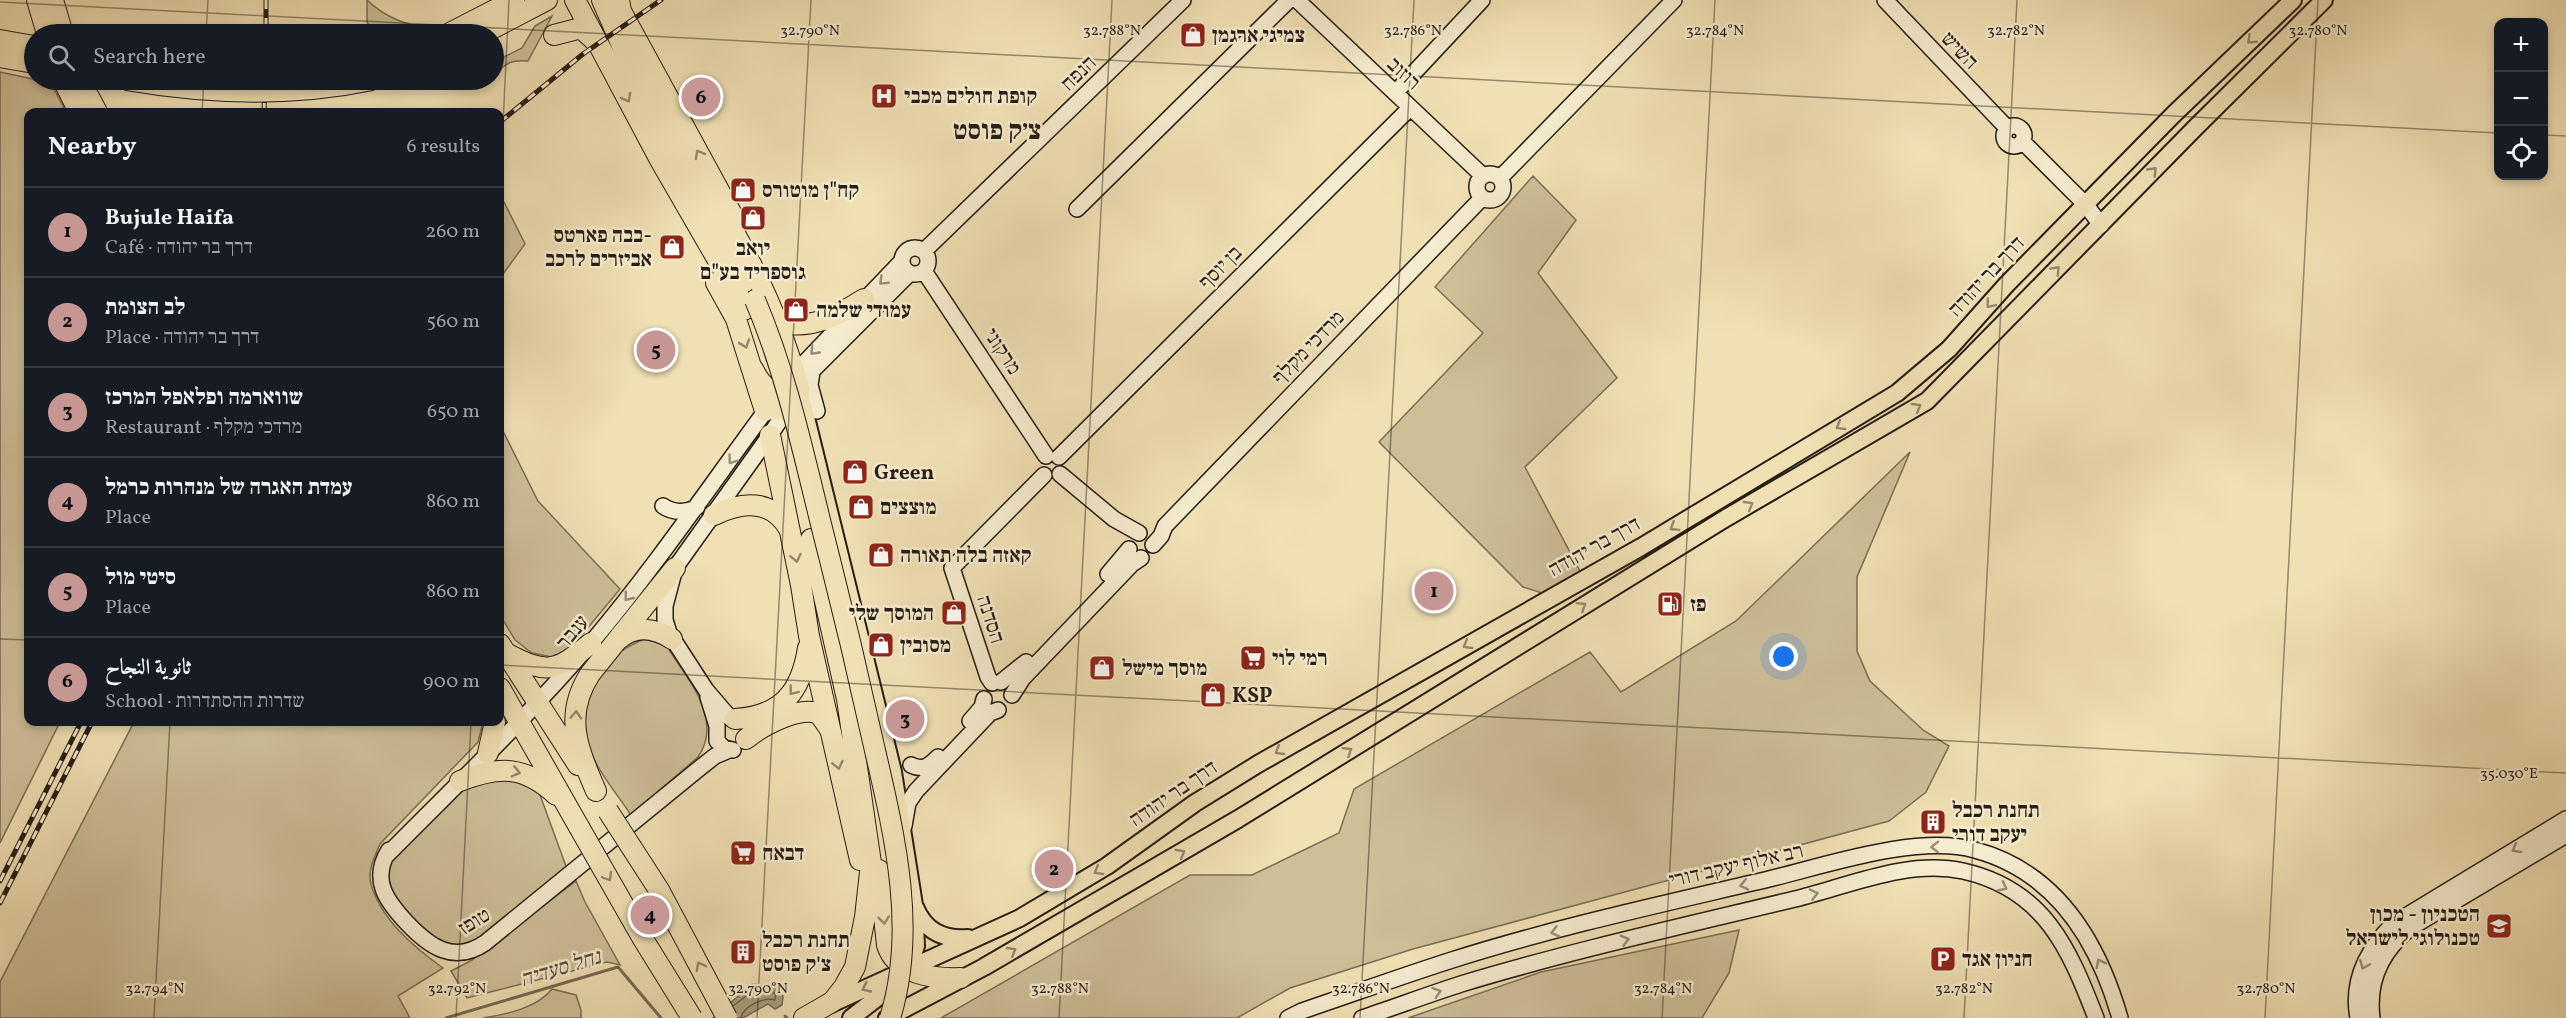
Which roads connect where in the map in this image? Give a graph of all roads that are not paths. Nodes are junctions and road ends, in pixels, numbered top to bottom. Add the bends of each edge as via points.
1 (37, 0) edge
2 (53, 0) edge
3 (514, 0) edge
4 (547, 0) edge
5 (602, 0) edge
6 (619, 0) edge
7 (1184, 0) edge
8 (1289, 0) edge
9 (1297, 0) edge
10 (1482, 0) edge
11 (1674, 0) edge
12 (1885, 0) edge
13 (2293, 0) edge
14 (2324, 0) edge
15 (578, 1) edge
16 (44, 24) edge
17 (60, 24) edge
18 (467, 24) edge
19 (501, 24) edge
20 (554, 35) dead end
21 (24, 47) edge
22 (599, 47) junction
23 (1, 49) edge
24 (24, 59) edge
25 (68, 90) edge
26 (85, 90) edge
27 (215, 90) edge
28 (286, 90) edge
29 (1395, 93) junction
30 (77, 108) edge
31 (95, 108) edge
32 (1410, 108) junction
33 (660, 160) junction
34 (681, 164) junction
35 (1483, 176) junction
36 (1500, 178) junction
37 (1482, 198) junction
38 (2086, 205) junction
39 (1077, 209) dead end
40 (2101, 225) junction
41 (741, 244) junction
42 (924, 251) junction
43 (912, 268) junction
44 (864, 299) junction
45 (751, 305) junction
46 (778, 321) junction
47 (753, 369) junction
48 (802, 377) junction
49 (782, 402) junction
50 (765, 411) junction
51 (817, 411) joint
52 (770, 435) junction
53 (811, 435) junction
54 (816, 452) junction
55 (1052, 456) junction
56 (1060, 474) junction
57 (1044, 475) junction
58 (663, 506) dead end
59 (705, 511) junction
60 (790, 532) junction
61 (1139, 544) junction
62 (675, 568) junction
63 (801, 585) junction
64 (809, 636) junction
65 (672, 639) junction
66 (617, 641) junction
67 (591, 643) junction
68 (504, 649) edge
69 (504, 651) edge
70 (997, 682) junction
71 (504, 695) edge
72 (1012, 695) junction
73 (847, 699) junction
74 (984, 699) junction
75 (537, 703) junction
76 (998, 710) junction
77 (519, 721) junction
78 (724, 725) junction
79 (494, 726) edge
80 (830, 732) junction
81 (746, 739) junction
82 (729, 750) junction
83 (488, 753) junction
84 (911, 765) dead end
85 (701, 766) junction
86 (460, 781) junction
87 (596, 791) junction
88 (567, 805) junction
89 (2566, 819) edge
90 (866, 821) junction
91 (904, 829) junction
92 (2566, 835) edge
93 (914, 904) junction
94 (865, 916) junction
95 (981, 937) junction
96 (908, 969) junction
97 (961, 978) junction
98 (825, 1007) junction
99 (692, 1018) edge
100 (727, 1018) edge
101 (804, 1018) edge
102 (851, 1018) edge
103 (889, 1018) edge
104 (1288, 1018) edge
105 (1362, 1018) edge
106 (2096, 1018) edge
107 (2120, 1018) edge
108 (2358, 1018) edge
109 (2372, 1018) edge

1 - 16 highway
2 - 17 highway
3 - 18 highway
4 - 19 highway
5 - 34 highway
41 -> 6 highway via 734,217 656,78
7 - 42 street, הנפח
8 - 39 street
9 - 29 street, רוזוב
10 - 29 street
11 - 36 street
12 - 38 street, השיש via 2007,128 2021,128 2023,142
13 -> 38 main road, דרך בר יהודה
40 -> 14 main road, דרך בר יהודה
15 - 22 highway
20 - 22 highway via 581,28
21 - 23 highway
22 -> 33 highway
23 - 24 highway
25 - 30 highway
26 - 31 highway
27 - 28 highway, bridge
29 - 32 street, רוזוב
32 - 35 street, רוזוב
32 - 55 street, בן יוסף
33 - 45 highway
33 -> 47 highway via 671,198 736,319
34 - 41 highway via 707,189
34 - 45 highway
35 - 36 street via 1490,173
35 - 37 street via 1477,187
36 - 37 street via 1503,185 1498,197
37 - 61 street, מרדכי מקלף via 1165,526 1161,537
38 - 40 street
38 -> 95 main road, דרך בר יהודה via 1949,349 1897,393 1641,547 1276,753 1195,802 1107,866
97 -> 40 main road, דרך בר יהודה via 1238,819 1726,518 1927,401
41 - 46 highway
42 - 43 street via 928,263
42 - 43 street, הנפח via 909,249
43 -> 44 street
43 - 48 street
43 - 55 street, מרקוני
44 - 46 highway via 818,322 792,325
44 -> 48 street
45 - 73 highway
45 - 103 highway, bridge via 769,333 795,421 890,814 904,944 898,993
46 - 48 highway
47 - 49 highway via 764,388
47 - 50 highway
48 - 49 highway
48 - 51 street via 810,384
48 - 53 main road
49 - 50 main road
49 - 52 street
49 - 53 main road via 798,415
50 - 52 street
50 -> 59 street, ענבר
51 - 54 main road
52 - 59 street, ענבר
52 - 60 highway
53 - 54 main road
54 - 91 main road
55 - 56 street via 1063,463
55 - 57 street via 1040,465
56 - 57 street via 1054,478
56 - 61 street
57 - 70 street, הסדנה via 952,568 988,677
58 - 59 street via 675,511
59 - 60 highway via 756,505 777,514
59 - 62 street, ענבר
59 -> 67 street, ענבר via 665,552
60 -> 63 highway
61 - 70 street, מרדכי מקלף via 1018,670
61 - 72 street, מרדכי מקלף via 1132,564 1023,678
62 - 65 street via 664,613
62 - 66 highway
63 - 64 highway
63 - 73 highway via 832,677
64 -> 78 highway via 803,675 788,698 766,712
64 - 80 highway
65 - 66 highway via 640,629
65 - 78 street
87 -> 66 highway via 578,748 576,707 584,684
67 - 68 highway via 568,662 551,668 531,665
67 - 75 street, ענבר
69 - 75 highway
70 - 72 street via 1009,687
70 - 74 street via 985,690
71 - 77 highway
72 - 76 street via 1006,707
73 - 90 highway
74 - 76 street via 989,707
74 - 84 street via 982,707 932,763 921,769
75 - 77 street, ענבר
75 - 87 highway
76 - 91 street via 990,713 916,791 908,803
77 - 83 street, ענבר
77 - 88 highway
78 - 81 street via 746,729
78 - 82 street via 720,745
78 - 85 street
79 - 83 highway
80 - 81 highway via 820,714 804,710
80 -> 94 highway via 861,866
81 - 82 street, טופז via 739,748
82 - 85 street, טופז
83 - 86 street, ענבר
85 - 86 street, טופז via 485,944 465,952 448,953 433,946 395,910 385,896 380,873 385,857 400,838
86 -> 88 highway via 487,772 513,770 544,784
100 -> 87 highway, bridge via 659,890
88 -> 99 highway, bridge
89 -> 108 street via 2392,924 2377,940 2359,976
90 - 94 highway via 871,863
90 -> 96 highway via 878,866 887,945 894,958
91 - 93 main road
92 - 109 street via 2396,940 2375,973
93 - 95 main road via 925,924 942,936
93 - 96 main road via 916,946
94 - 98 highway via 855,967 838,995
95 - 96 main road, דרך בר יהודה
96 - 97 highway via 934,977
96 -> 98 main road, דרך בר יהודה
96 - 102 main road via 883,995
97 - 103 main road, דרך בר יהודה
98 - 101 highway
107 -> 104 street, רב אלוף יעקב דורי via 2107,977 2074,915 2049,890 2029,873 2000,858 1973,849 1935,847 1863,855 1634,911 1454,960
105 -> 106 street via 1461,984 1924,868 1962,871 1990,880 2019,895 2038,911 2064,944

